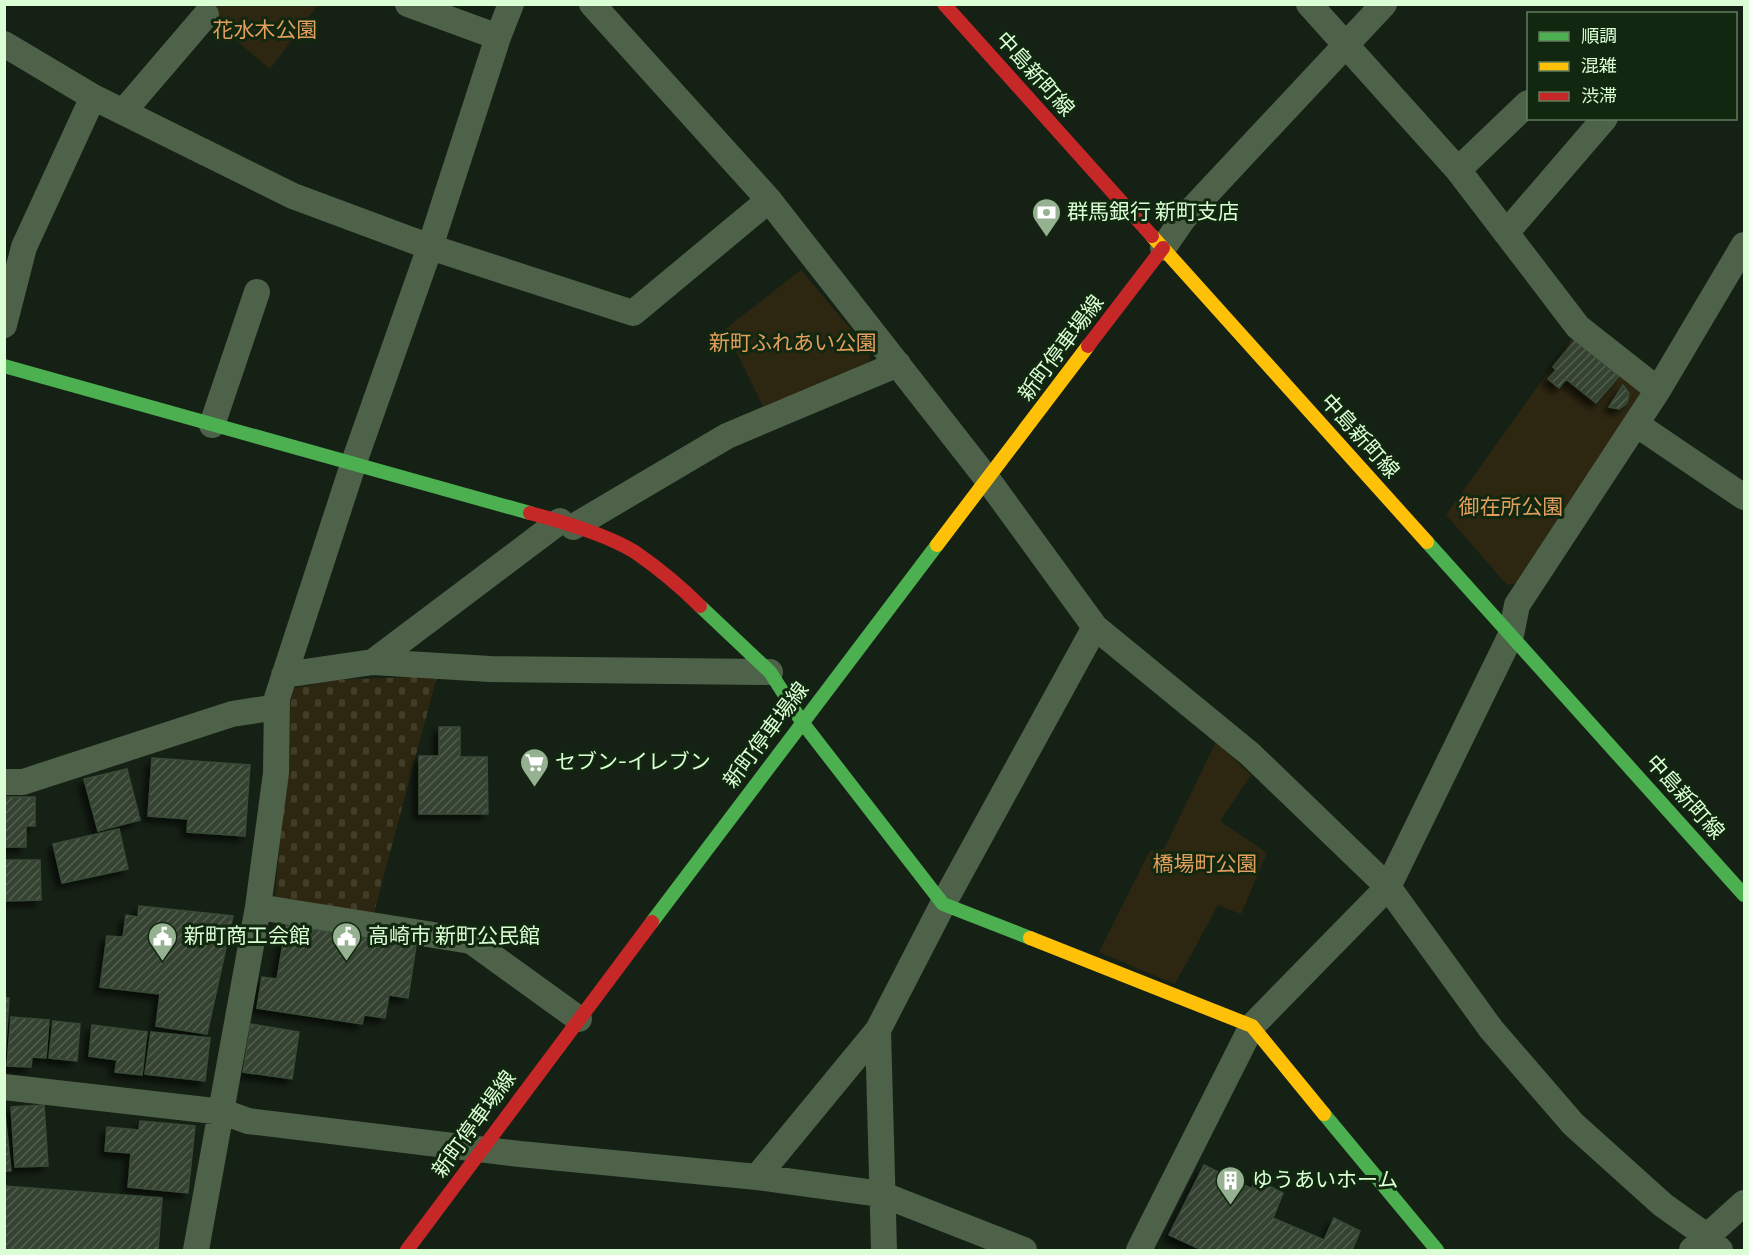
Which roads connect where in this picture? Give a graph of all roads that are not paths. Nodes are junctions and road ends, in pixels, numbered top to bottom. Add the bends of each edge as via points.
1 (408, 4) edge
2 (511, 4) edge
3 (592, 4) edge
4 (944, 4) edge
5 (1309, 4) edge
6 (1384, 4) edge
7 (206, 15) dead end
8 (498, 37) junction
9 (4, 44) edge
10 (1346, 45) junction
11 (93, 97) junction
12 (1527, 104) edge
13 (123, 112) junction
14 (1603, 120) edge
15 (1458, 170) junction
16 (769, 200) junction
17 (1506, 233) junction
18 (1744, 245) edge
19 (430, 247) junction
20 (1163, 248) junction
21 (257, 292) dead end
22 (4, 324) edge
23 (898, 364) junction
24 (4, 366) edge
25 (1658, 390) junction
26 (1636, 424) junction
27 (212, 425) junction
28 (353, 465) junction
29 (988, 480) junction
30 (1744, 497) edge
31 (567, 524) junction
32 (1095, 627) junction
33 (1511, 635) junction
34 (373, 662) junction
35 (770, 672) junction
36 (284, 675) junction
37 (277, 707) junction
38 (802, 722) junction
39 (4, 782) edge
40 (1388, 887) junction
41 (1744, 895) edge
42 (943, 904) junction
43 (258, 908) junction
44 (579, 1019) junction
45 (1252, 1026) junction
46 (878, 1030) junction
47 (4, 1087) edge
48 (223, 1112) junction
49 (482, 1149) junction
50 (757, 1177) junction
51 (880, 1194) junction
52 (1744, 1203) edge
53 (1707, 1246) edge
54 (196, 1251) edge
55 (407, 1251) edge
56 (884, 1251) edge
57 (1024, 1251) edge
58 (1138, 1251) edge
59 (1437, 1251) edge

1 - 8 street
2 - 8 street
3 - 16 street
4 - 20 main road, 中島新町線
5 - 10 street
6 - 10 street
7 - 13 street
8 - 19 street
9 - 11 street
10 - 15 street
10 - 20 street via 1183,219
11 - 13 street
11 - 22 street via 24,247
12 - 15 street
13 - 19 street via 293,196
14 - 17 street
15 - 17 street
16 - 19 street via 633,313
16 - 23 street
17 - 25 street via 1578,327
18 - 25 street
19 - 28 street
20 - 29 main road, 新町停車場線
20 - 33 main road, 中島新町線
21 - 27 street
23 - 29 street
23 - 31 street via 727,435
24 - 27 main road
25 - 26 street
26 - 30 street
26 - 33 street via 1517,605
27 - 28 main road
28 - 31 main road
28 - 36 street
29 - 32 street
29 - 38 main road, 新町停車場線
31 - 34 street
31 - 35 main road via 633,550 677,584
32 - 40 street via 1250,754
32 - 42 street
33 - 40 street
33 - 41 main road, 中島新町線
34 - 35 street via 490,669
34 - 36 street
35 - 38 main road
36 - 37 street
37 - 39 street via 232,714 23,782
37 - 43 street via 276,773
38 - 42 main road
38 - 44 main road, 新町停車場線
40 - 45 street
40 - 53 street via 1491,1029 1573,1124
42 - 45 main road
42 - 46 street
43 - 44 street via 471,941
43 - 48 street
44 - 49 main road, 新町停車場線
45 - 58 street
45 - 59 main road
46 - 50 street
46 - 51 street
47 - 48 street
48 - 49 street via 248,1121
48 - 54 street
49 - 50 street
49 - 55 main road, 新町停車場線
50 - 51 street
51 - 56 street
51 - 57 street
52 - 53 street

